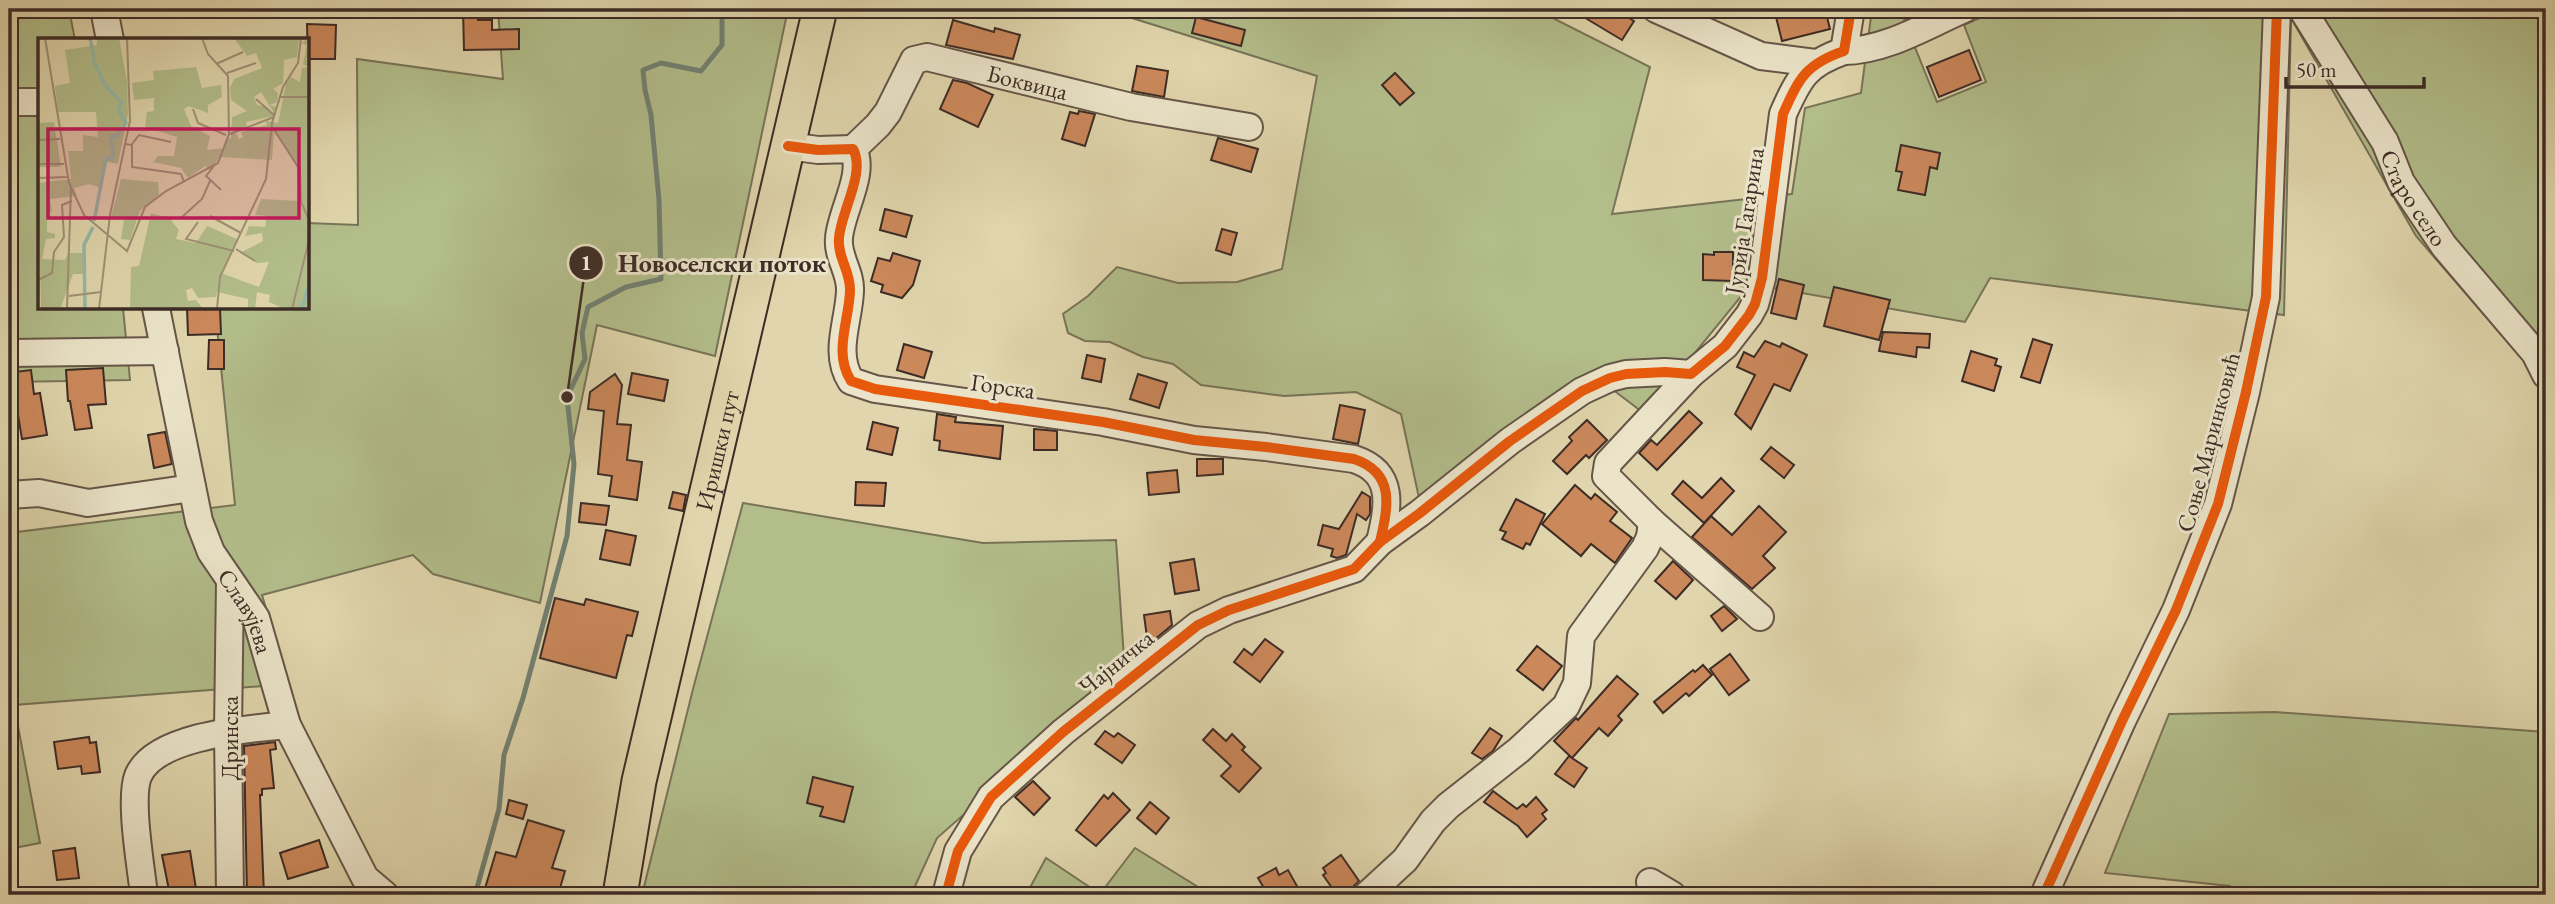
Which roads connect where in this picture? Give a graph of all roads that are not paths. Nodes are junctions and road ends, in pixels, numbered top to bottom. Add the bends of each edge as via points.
1 (104, 9) edge
2 (820, 9) edge
3 (1656, 9) edge
4 (1852, 9) edge
5 (1964, 9) edge
6 (2277, 9) edge
7 (2302, 9) edge
8 (110, 38) edge
9 (1844, 51) junction
10 (1815, 63) junction
11 (9, 102) edge
12 (38, 102) edge
13 (1249, 127) dead end
14 (788, 145) junction
15 (853, 149) junction
16 (156, 310) edge
17 (165, 351) junction
18 (9, 353) edge
19 (1691, 374) junction
20 (2546, 375) edge
21 (192, 488) junction
22 (9, 495) edge
23 (88, 503) junction
24 (9, 512) edge
25 (1652, 522) junction
26 (1380, 542) junction
27 (230, 581) junction
28 (1759, 617) dead end
29 (287, 724) junction
30 (228, 731) junction
31 (144, 895) edge
32 (230, 895) edge
33 (385, 895) edge
34 (620, 895) edge
35 (946, 895) edge
36 (1367, 895) edge
37 (2044, 895) edge

1 - 8 street
2 - 14 main road, Иришки пут
3 - 10 street via 1761,56
4 - 9 street
5 - 9 street via 1886,42
6 - 37 street, Соње Маринковић via 2266,297 2218,505 2176,610
7 - 20 street, Старо село via 2385,142 2401,182 2444,246 2535,353
9 - 10 street
10 - 19 street, Јурија Гагарина via 1783,114 1755,304 1725,346
11 - 12 street
13 - 15 street, Боквица via 1131,107 927,57 914,60 888,112
14 - 15 street
14 - 34 main road, Иришки пут via 639,781
15 - 26 street, Горска via 858,162 838,240 850,290 842,346 843,365 851,381 875,389 1194,440 1354,459 1376,470 1384,483
16 - 17 street, Славујева
17 - 18 street
17 - 21 street, Славујева
19 - 25 street, Јурија Гагарина via 1608,463 1608,481
19 - 26 street via 1626,374 1582,391
21 - 23 street
21 - 27 street, Славујева via 211,551
22 - 23 street via 39,494
23 - 24 street
25 - 28 street, Јурија Гагарина
25 - 36 street via 1645,548 1581,636 1577,683 1566,706 1448,806 1405,860
26 - 35 street, Чајничка via 1354,569 1229,610 1198,625 1073,723 990,797 958,850
27 - 29 street, Славујева via 256,618
27 - 30 street, Дринска
29 - 30 street
29 - 33 street, Славујева via 365,878
30 - 31 street via 172,747 148,760 138,777 135,798
30 - 32 street, Дринска

